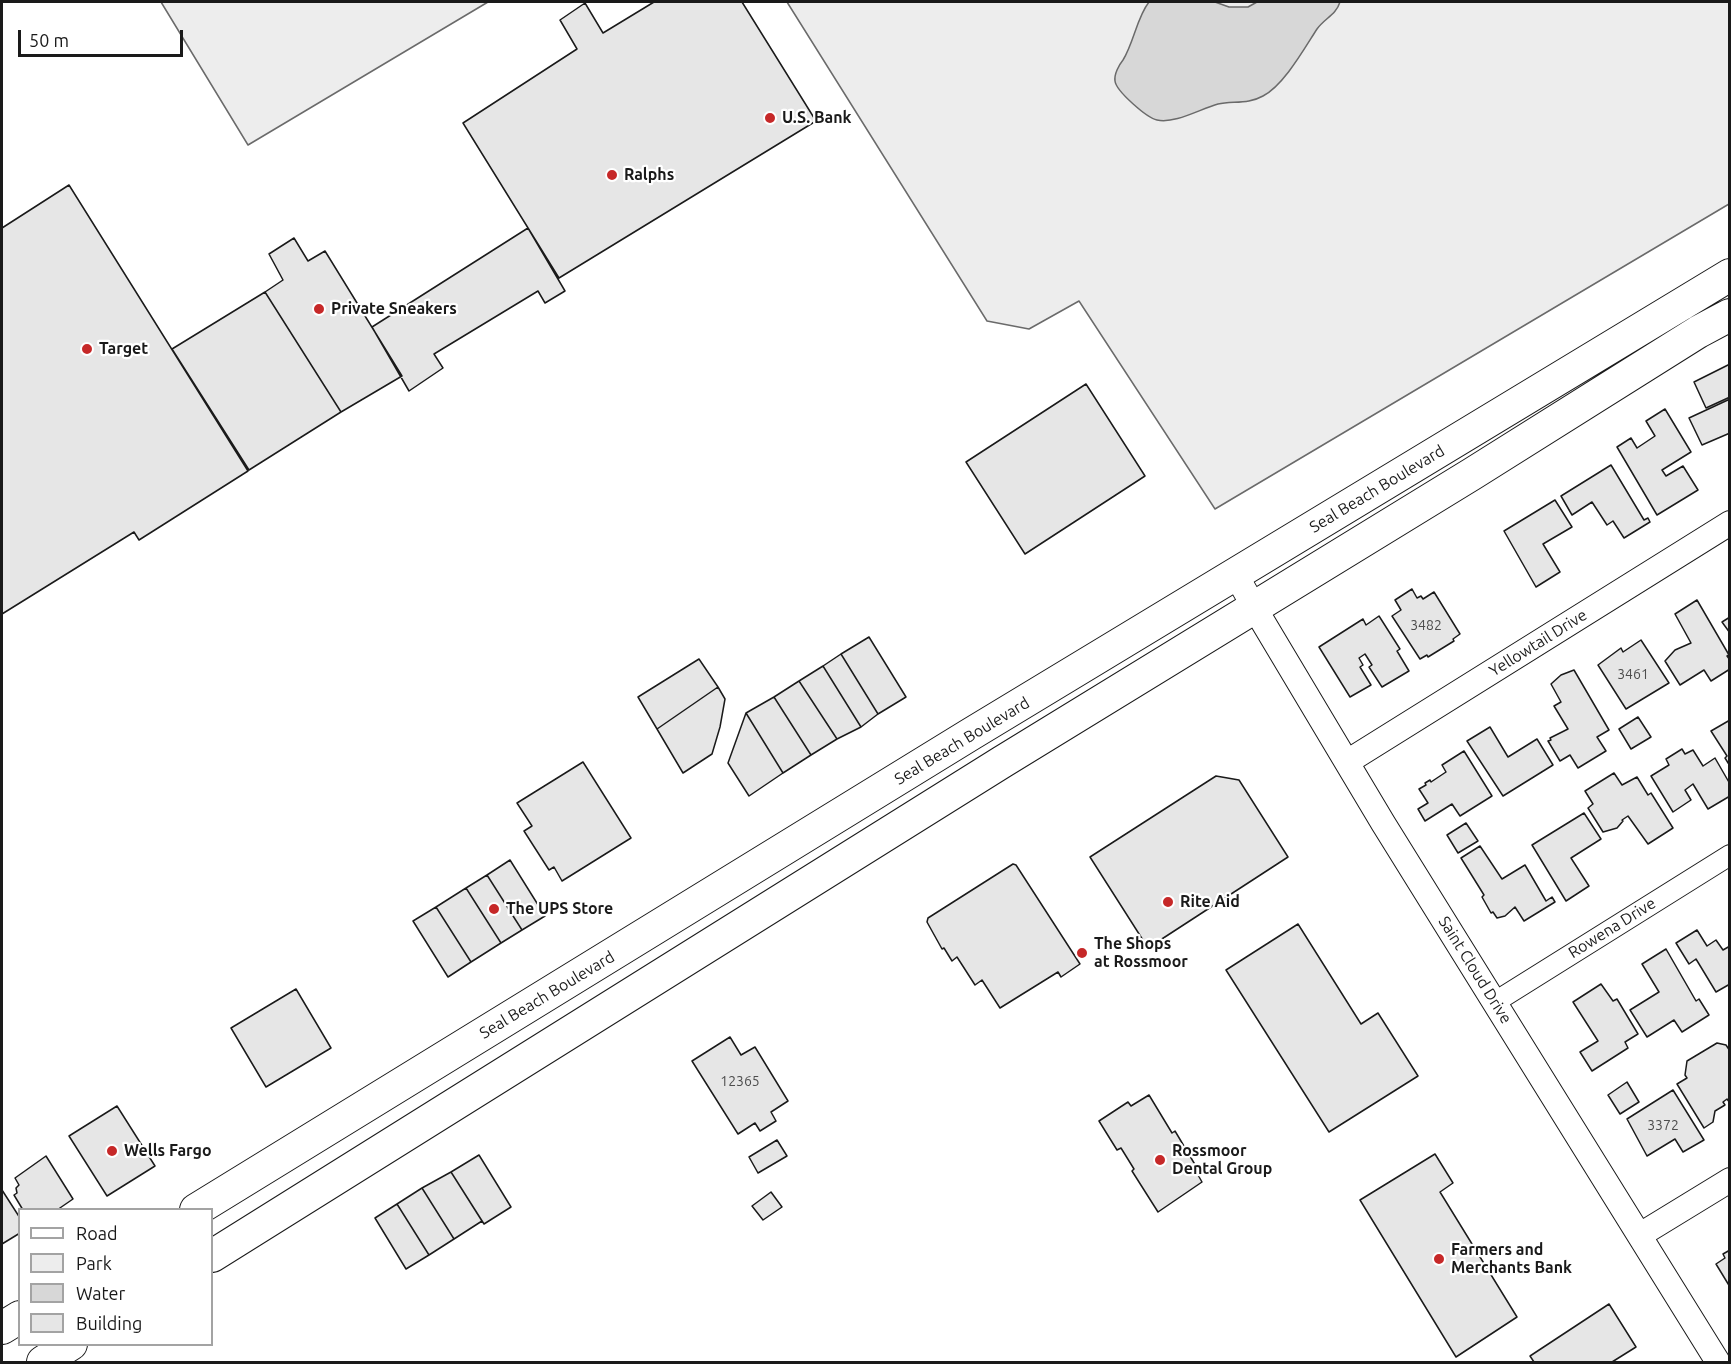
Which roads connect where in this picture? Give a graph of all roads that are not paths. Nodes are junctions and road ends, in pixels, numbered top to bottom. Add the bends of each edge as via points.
1 (1730, 275) edge
2 (1730, 315) edge
3 (1730, 523) edge
4 (1236, 574) junction
5 (1254, 607) junction
6 (1347, 762) junction
7 (1730, 855) edge
8 (1495, 1002) junction
9 (1730, 1180) edge
10 (198, 1208) edge
11 (1640, 1234) junction
12 (213, 1255) edge
13 (18, 1318) edge
14 (2, 1328) edge
15 (68, 1346) edge
16 (43, 1362) edge
17 (1718, 1362) edge

1 - 4 main road, Seal Beach Boulevard
2 - 5 main road
3 - 6 street, Yellowtail Drive
4 - 5 street, Saint Cloud Drive
4 - 10 main road, Seal Beach Boulevard
5 - 6 street, Saint Cloud Drive
5 - 12 main road
6 - 8 street, Saint Cloud Drive
7 - 8 street, Rowena Drive
8 - 11 street, Saint Cloud Drive
9 - 11 street
11 - 17 street, Saint Cloud Drive
13 - 14 main road
15 - 16 main road

